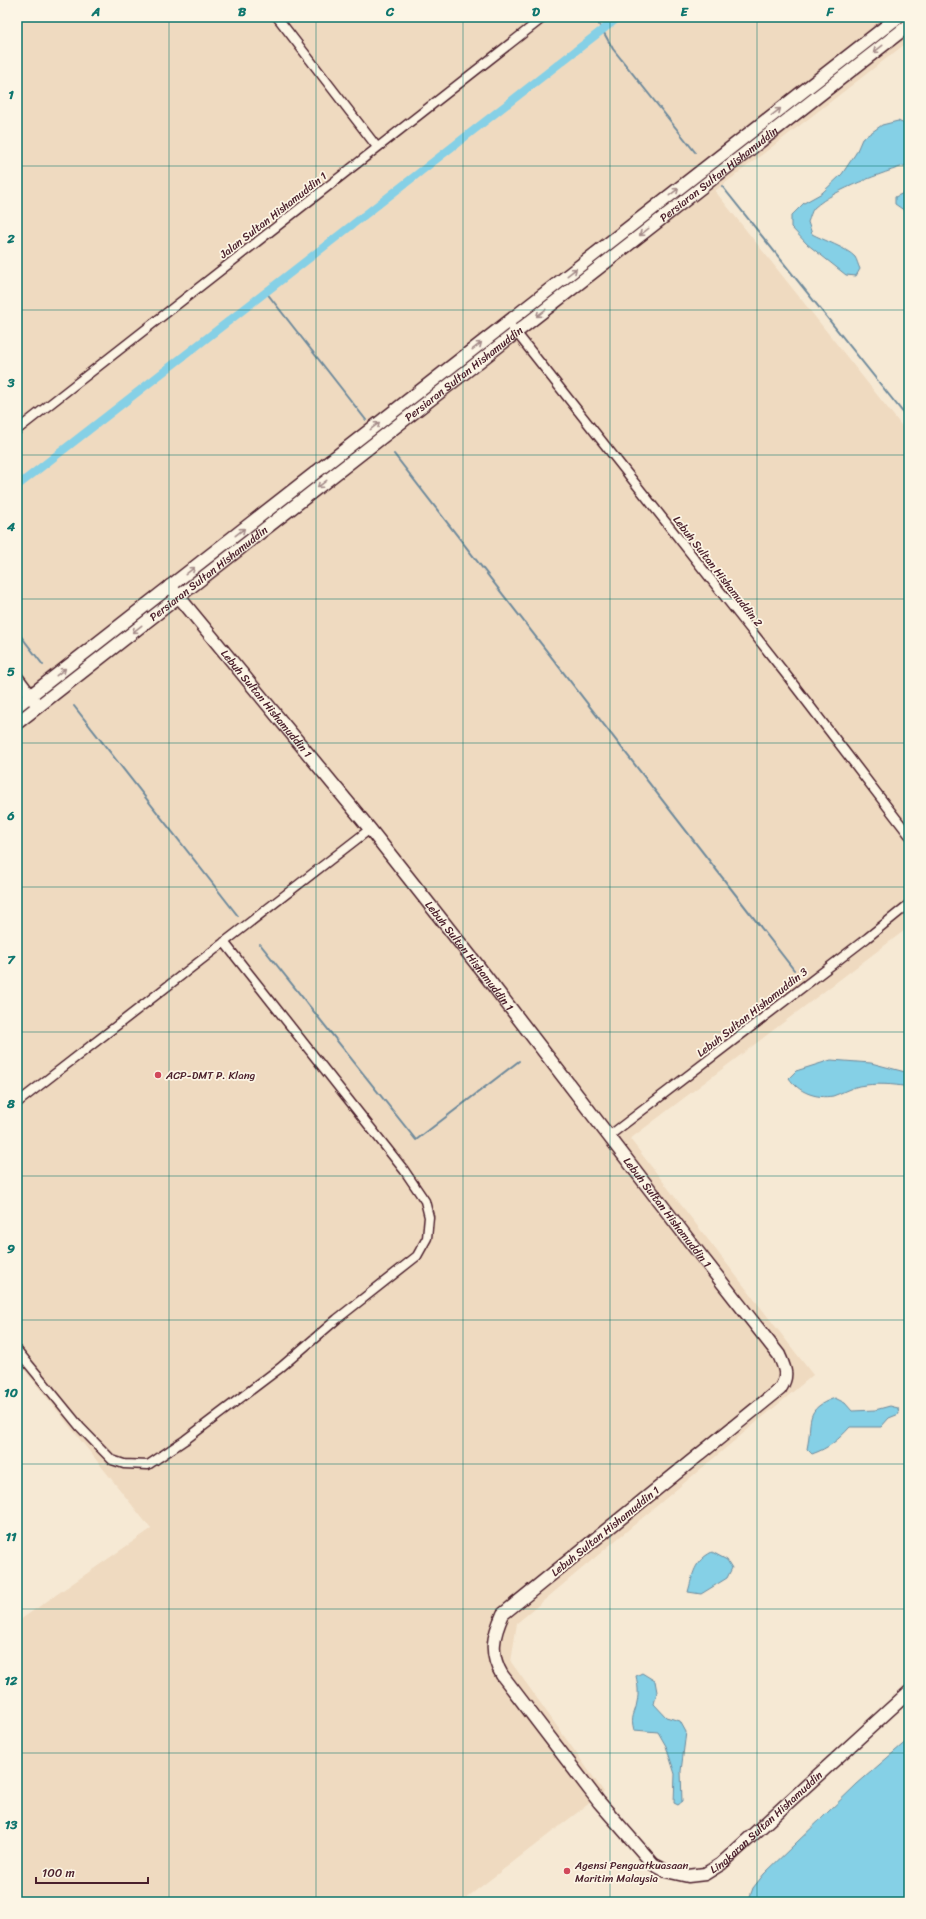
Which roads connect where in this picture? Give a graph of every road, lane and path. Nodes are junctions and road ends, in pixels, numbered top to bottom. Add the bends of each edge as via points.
1 (277, 17) edge
2 (544, 17) edge
3 (898, 17) edge
4 (909, 25) edge
5 (808, 87) junction
6 (816, 97) junction
7 (378, 147) junction
8 (508, 322) junction
9 (515, 333) junction
10 (17, 430) edge
11 (170, 586) junction
12 (179, 596) junction
13 (17, 678) edge
14 (30, 696) junction
15 (17, 706) edge
16 (38, 707) junction
17 (17, 722) edge
18 (370, 829) junction
19 (909, 835) edge
20 (909, 904) edge
21 (224, 942) junction
22 (17, 1103) edge
23 (609, 1136) junction
24 (17, 1350) edge
25 (909, 1692) edge
26 (599, 1802) joint

1 - 7 street
2 - 7 street, Jalan Sultan Hishamuddin 1
3 - 5 street, Persiaran Sultan Hishamuddin
4 -> 6 street, Persiaran Sultan Hishamuddin
5 - 6 street
8 -> 5 street, Persiaran Sultan Hishamuddin
6 -> 9 street, Persiaran Sultan Hishamuddin
7 - 10 street, Jalan Sultan Hishamuddin 1
8 - 9 street, Lebuh Sultan Hishamuddin 2
11 -> 8 street, Persiaran Sultan Hishamuddin
9 -> 12 street, Persiaran Sultan Hishamuddin
9 - 19 street, Lebuh Sultan Hishamuddin 2 via 784,672
11 - 12 street, Lebuh Sultan Hishamuddin 1
14 -> 11 street, Persiaran Sultan Hishamuddin
12 -> 16 street, Persiaran Sultan Hishamuddin
12 - 18 street, Lebuh Sultan Hishamuddin 1
13 - 14 street
14 - 15 street, Persiaran Sultan Hishamuddin
14 - 16 street
16 - 17 street, Persiaran Sultan Hishamuddin
18 - 21 street
18 - 23 street, Lebuh Sultan Hishamuddin 1
20 - 23 street, Lebuh Sultan Hishamuddin 3
21 - 22 street
21 - 24 street via 404,1170 425,1201 429,1217 427,1238 417,1256 280,1368 148,1465 124,1464 112,1460 80,1427
23 - 26 street, Lebuh Sultan Hishamuddin 1 via 780,1354 786,1379 780,1389 502,1614 494,1636 495,1659 499,1669
25 - 26 street, Lingkaran Sultan Hishamuddin via 721,1864 705,1874 688,1876 666,1871 653,1864

